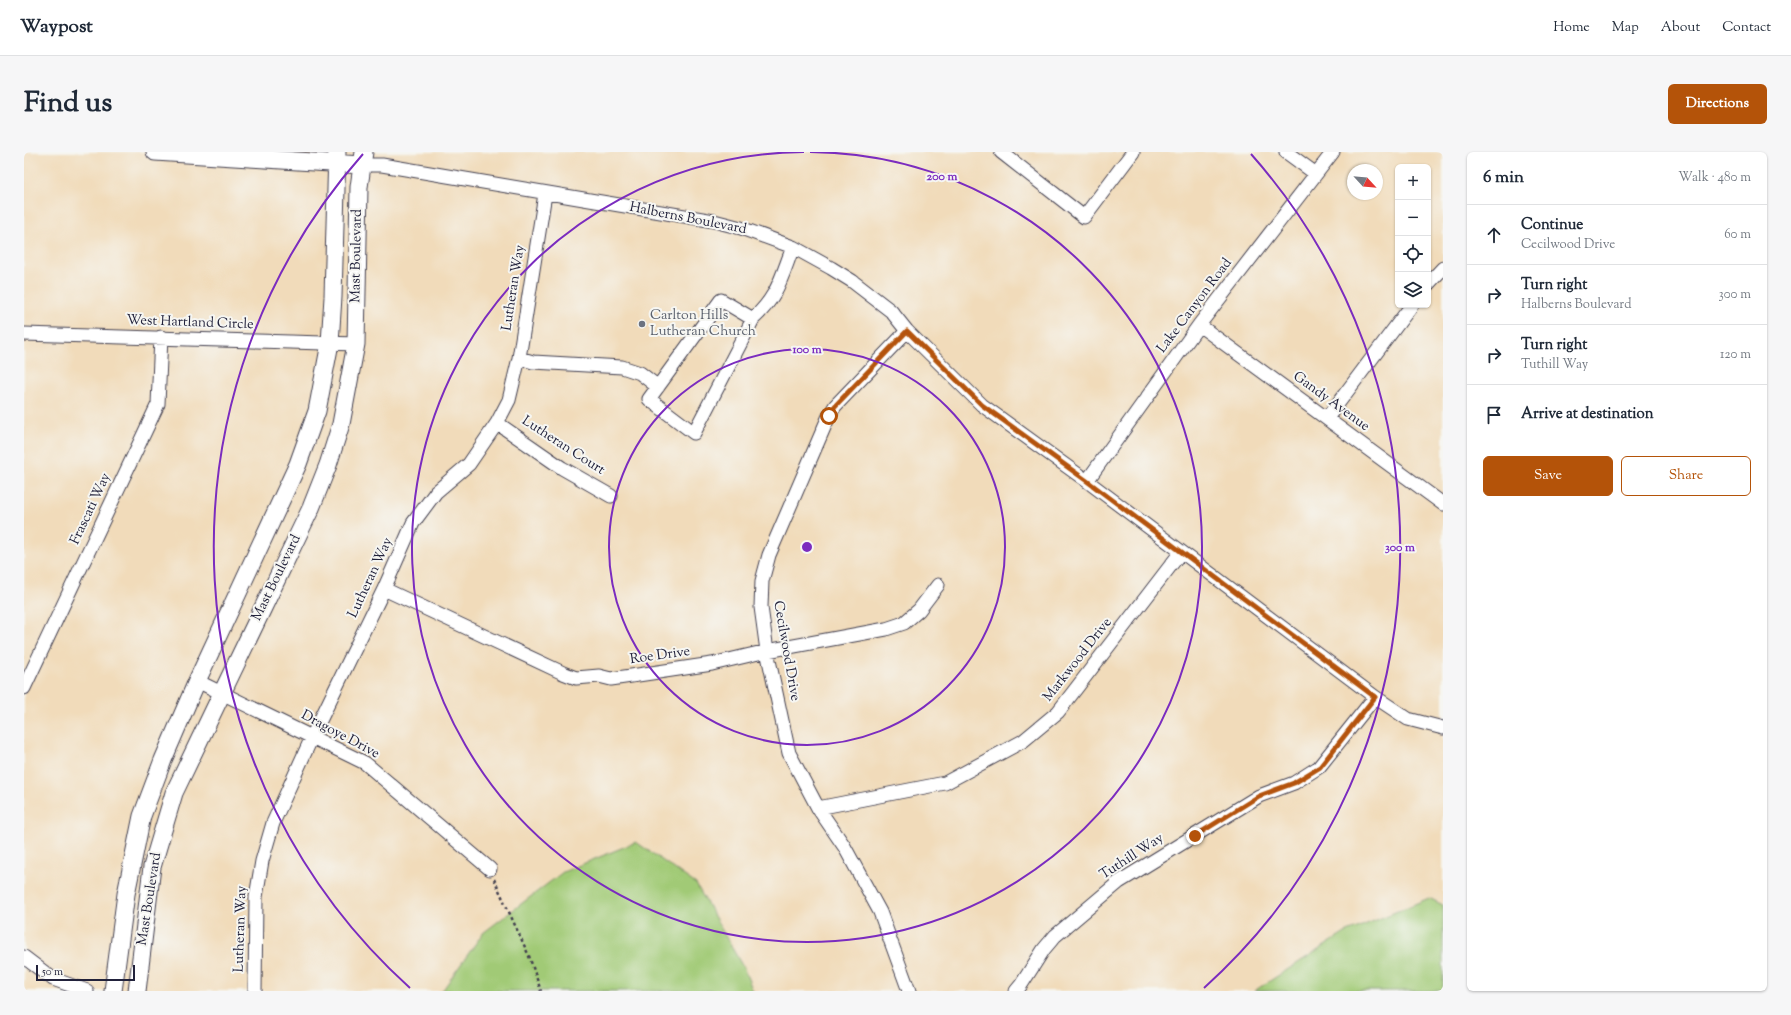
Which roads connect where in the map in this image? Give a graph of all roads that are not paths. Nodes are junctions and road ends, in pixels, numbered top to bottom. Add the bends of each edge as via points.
1 (155, 152) edge
2 (1001, 152) edge
3 (1133, 152) edge
4 (1286, 152) edge
5 (1333, 152) edge
6 (337, 158) edge
7 (363, 158) edge
8 (1316, 174) junction
9 (545, 194) junction
10 (792, 247) junction
11 (1443, 268) edge
12 (1431, 281) edge
13 (1410, 308) edge
14 (753, 319) junction
15 (1200, 325) junction
16 (907, 331) junction
17 (24, 334) edge
18 (161, 337) junction
19 (330, 343) junction
20 (356, 344) junction
21 (519, 358) junction
22 (658, 387) junction
23 (1327, 418) junction
24 (497, 423) junction
25 (1087, 481) junction
26 (611, 496) dead end
27 (1443, 504) edge
28 (1181, 552) junction
29 (938, 585) dead end
30 (384, 589) junction
31 (768, 651) junction
32 (197, 681) junction
33 (24, 688) edge
34 (222, 693) junction
35 (1375, 697) junction
36 (1443, 728) edge
37 (312, 737) junction
38 (818, 808) junction
39 (490, 869) road end
40 (24, 956) edge
41 (87, 991) edge
42 (113, 991) edge
43 (137, 991) edge
44 (255, 991) edge
45 (909, 991) edge
46 (1016, 991) edge

1 - 6 main road, Halberns Boulevard
2 - 3 street via 1084,217
4 - 8 street
5 - 8 street, Lake Canyon Road
6 - 7 main road, Halberns Boulevard
6 - 19 main road, Mast Boulevard
7 - 9 street, Halberns Boulevard via 386,166
7 - 20 main road, Mast Boulevard via 357,238
8 - 15 street, Lake Canyon Road
9 - 10 street, Halberns Boulevard via 714,221
9 - 21 street, Lutheran Way
10 - 14 street via 776,291 766,307
10 - 16 street, Halberns Boulevard via 831,268 872,295 891,311
11 - 12 street
13 - 23 street
14 - 22 street via 721,300
14 - 22 street via 694,432 649,399
15 - 23 street, Gandy Avenue
15 - 25 street, Lake Canyon Road
16 - 25 street, Halberns Boulevard via 982,405
16 - 31 street, Cecilwood Drive via 835,406 820,433 770,555 762,581 761,607
17 - 18 street, West Hartland Circle
18 - 19 street, West Hartland Circle
18 - 33 street, Frascati Way via 158,404
19 - 20 street, West Hartland Circle
19 - 32 main road, Mast Boulevard via 318,411 298,464
20 - 34 main road, Mast Boulevard via 341,424 328,465 311,508
21 - 22 street via 533,362 622,367 640,373
21 - 24 street, Lutheran Way via 509,400
23 - 27 street, Gandy Avenue
24 - 26 street, Lutheran Court via 562,468
24 - 30 street, Lutheran Way via 469,464 436,492 413,523
25 - 28 street, Halberns Boulevard
28 - 35 street, Halberns Boulevard
28 - 38 street, Markwood Drive via 1058,712 1023,741 944,783
29 - 31 street, Roe Drive via 919,610 904,623 886,629
30 - 31 street, Roe Drive via 576,678 599,676 611,680 712,664
30 - 37 street, Lutheran Way
31 - 38 street, Cecilwood Drive via 789,753
32 - 34 street, Dragoye Drive
32 - 42 main road, Mast Boulevard via 142,816 126,894
34 - 37 street, Dragoye Drive
34 - 43 main road, Mast Boulevard via 174,793 152,867
35 - 36 street, Halberns Boulevard via 1408,719
35 - 46 street, Tuthill Way via 1320,767 1294,783 1259,796 1119,882 1055,936
37 - 39 street, Dragoye Drive via 365,763
37 - 44 street, Lutheran Way via 273,823 262,861 256,897
38 - 45 street, Cecilwood Drive via 844,846 880,912
40 - 41 street via 53,979

